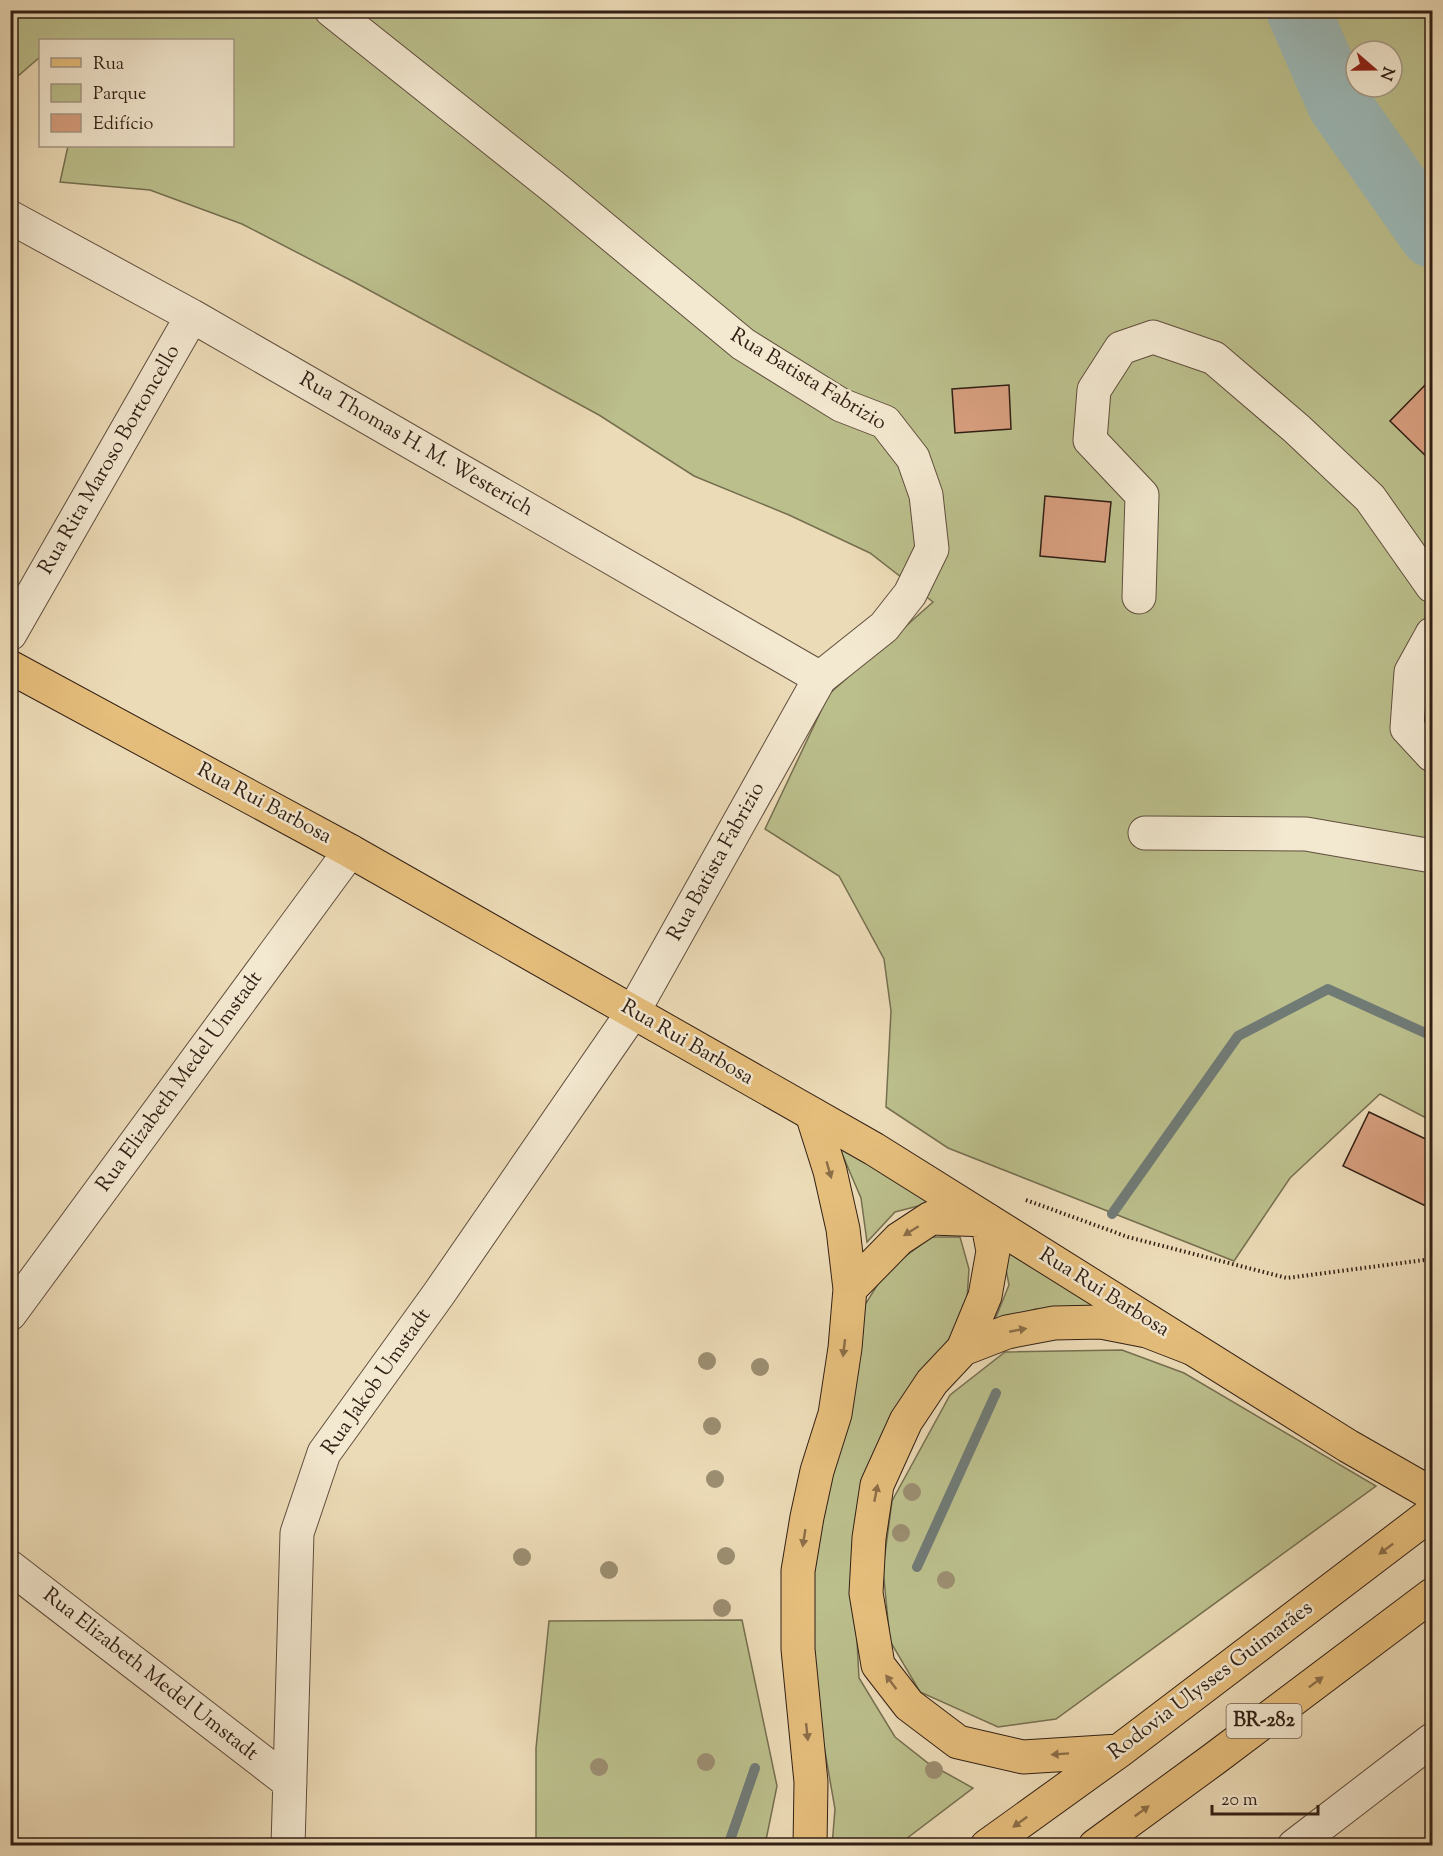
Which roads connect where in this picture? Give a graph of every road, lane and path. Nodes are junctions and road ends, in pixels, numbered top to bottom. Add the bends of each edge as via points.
1 (331, 10) edge
2 (10, 217) edge
3 (192, 316) junction
4 (1432, 586) edge
5 (1139, 597) dead end
6 (10, 634) edge
7 (1432, 634) edge
8 (10, 667) edge
9 (820, 678) junction
10 (1432, 755) edge
11 (1145, 833) dead end
12 (350, 851) junction
13 (1432, 856) edge
14 (633, 1012) junction
15 (812, 1114) junction
16 (1018, 1198) dead end
17 (987, 1220) junction
18 (1432, 1259) edge
19 (850, 1289) junction
20 (10, 1314) edge
21 (1191, 1348) junction
22 (963, 1349) junction
23 (1432, 1494) edge
24 (1432, 1513) edge
25 (10, 1567) edge
26 (1432, 1595) edge
27 (1432, 1740) edge
28 (1119, 1751) junction
29 (290, 1783) junction
30 (288, 1845) edge
31 (810, 1845) edge
32 (987, 1845) edge
33 (1095, 1845) edge
34 (1294, 1845) edge

1 - 9 street, Rua Batista Fabrizio via 742,344 841,405 885,422 913,458 926,495 932,549 910,594 884,627
2 - 3 street, Rua Thomas H. M. Westerich
3 - 6 street, Rua Rita Maroso Bortoncello
3 - 9 street, Rua Thomas H. M. Westerich
4 - 5 street via 1370,498 1297,429 1214,358 1153,337 1121,348 1094,390 1090,440 1142,495
7 - 10 street via 1411,672 1407,728
8 - 12 main road, Rua Rui Barbosa
9 - 14 street, Rua Batista Fabrizio
11 - 13 street via 1306,834
12 - 14 main road, Rua Rui Barbosa
12 - 20 street, Rua Elizabeth Medel Umstadt
14 - 15 main road, Rua Rui Barbosa
14 - 29 street, Rua Jakob Umstadt via 324,1453 297,1533
15 - 17 main road, Rua Rui Barbosa
15 -> 19 main road via 841,1218
16 - 18 path via 1128,1237 1287,1278
17 -> 19 main road via 931,1218 899,1239
17 - 21 main road, Rua Rui Barbosa
17 - 22 main road via 993,1251 985,1296
19 -> 31 main road via 835,1414 817,1472 798,1572 798,1649 812,1782
22 -> 21 main road via 1007,1332 1054,1323 1101,1322 1147,1331
21 - 23 main road, Rua Rui Barbosa
28 -> 22 main road via 1023,1757 958,1742 909,1705 878,1665 866,1593 877,1485 906,1420 932,1382
24 -> 28 main road, Rodovia Ulysses Guimarães / BR-282
25 - 29 street, Rua Elizabeth Medel Umstadt
33 -> 26 main road, BR-282
27 - 34 street
28 -> 32 main road, Rodovia Ulysses Guimarães / BR-282
29 - 30 street, Rua Jakob Umstadt

